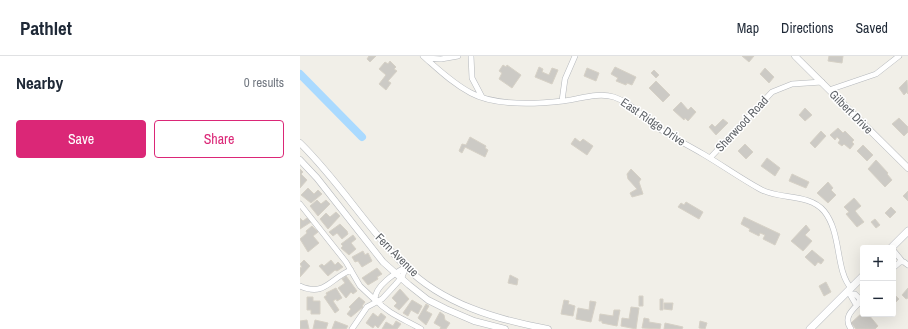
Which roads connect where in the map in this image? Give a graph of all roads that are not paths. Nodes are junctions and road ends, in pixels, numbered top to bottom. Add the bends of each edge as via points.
1 (458, 56) edge
2 (471, 56) edge
3 (575, 56) edge
4 (795, 56) edge
5 (899, 56) edge
6 (424, 57) edge
7 (822, 82) junction
8 (829, 90) junction
9 (483, 98) junction
10 (562, 101) junction
11 (300, 144) edge
12 (710, 158) junction
13 (300, 160) edge
14 (908, 168) edge
15 (300, 204) edge
16 (908, 231) edge
17 (894, 245) edge
18 (896, 254) edge
19 (902, 261) junction
20 (908, 264) edge
21 (896, 266) edge
22 (406, 267) junction
23 (351, 270) junction
24 (396, 272) junction
25 (402, 277) junction
26 (860, 279) edge
27 (300, 286) edge
28 (850, 291) junction
29 (376, 301) junction
30 (860, 301) edge
31 (860, 302) edge
32 (352, 329) edge
33 (421, 329) edge
34 (504, 329) edge
35 (548, 329) edge
36 (810, 329) edge
37 (851, 329) edge

1 - 6 street via 441,59
2 - 9 street via 472,78
3 - 10 street via 565,79
4 - 7 street, Gilbert Drive
5 - 8 street via 876,74
6 - 9 street, East Ridge Drive via 460,87
7 - 8 street, Gilbert Drive
7 - 12 street, Sherwood Road via 792,84 772,92
8 - 14 street, Gilbert Drive
9 - 10 street, East Ridge Drive via 498,102
10 - 12 street, East Ridge Drive via 598,95 615,97 665,133
11 - 22 street, Fern Avenue via 328,173 376,236
12 - 28 street, East Ridge Drive via 769,194 809,201 821,208 832,226
13 - 24 street, Fern Avenue via 383,262
15 - 23 street
16 - 17 main road
18 - 19 street
19 - 20 street
19 - 21 street
22 - 24 street
22 - 25 street
22 - 35 street, Fern Avenue via 432,287 468,306 501,319
23 - 27 street via 323,288 311,291
23 - 29 street via 360,286
24 - 25 street, Fern Avenue
24 - 29 street via 377,290
25 - 29 street via 382,299
25 - 34 street, Fern Avenue via 409,286 435,304 474,321
26 - 28 main road
28 - 30 street via 850,297 855,303
28 - 36 main road
29 - 32 street via 367,307
29 - 33 street via 394,316
31 - 37 street via 847,316 847,323

